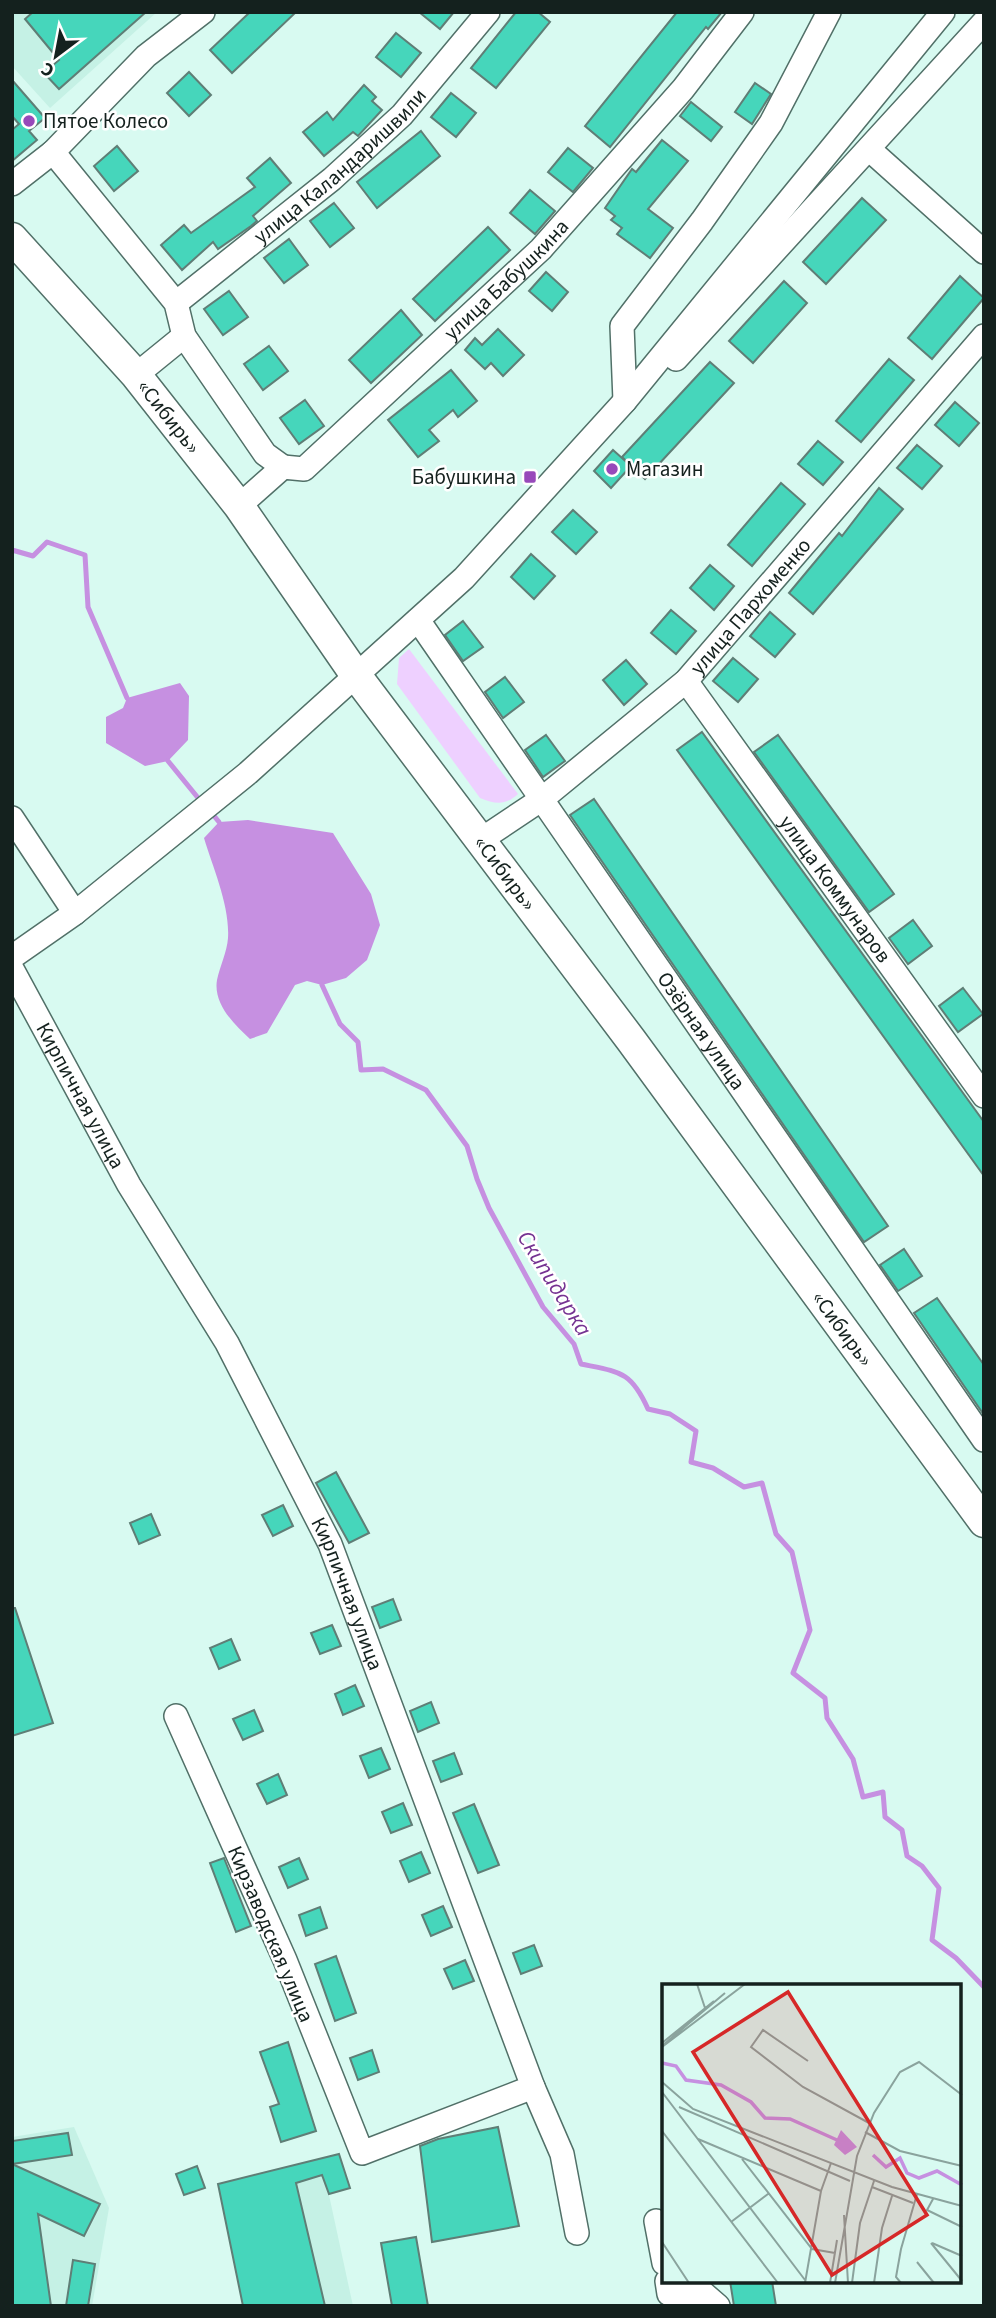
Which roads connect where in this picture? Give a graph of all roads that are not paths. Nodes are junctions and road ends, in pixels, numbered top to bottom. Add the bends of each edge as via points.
1 (203, 12) edge
2 (488, 12) edge
3 (742, 12) edge
4 (829, 12) edge
5 (943, 12) edge
6 (984, 22) edge
7 (870, 150) junction
8 (53, 152) junction
9 (12, 184) edge
10 (12, 238) edge
11 (984, 252) edge
12 (176, 303) junction
13 (184, 336) junction
14 (984, 337) edge
15 (136, 375) junction
16 (625, 401) junction
17 (573, 458) junction
18 (284, 467) junction
19 (239, 506) junction
20 (418, 620) junction
21 (355, 674) junction
22 (686, 681) junction
23 (542, 799) junction
24 (12, 818) edge
25 (482, 839) junction
26 (75, 913) junction
27 (12, 957) edge
28 (12, 969) edge
29 (984, 1096) edge
30 (984, 1440) edge
31 (984, 1522) edge
32 (176, 1716) dead end
33 (533, 2087) junction
34 (656, 2221) dead end
35 (577, 2233) dead end
36 (662, 2257) edge
37 (667, 2283) edge
38 (718, 2306) edge

1 - 8 street via 146,56
2 - 12 street, улица Каландаришвили via 392,124 332,179
3 - 18 street, улица Бабушкина via 683,89 541,249 304,469
4 - 16 street via 771,123 622,326
5 - 16 street
6 - 7 street
7 - 11 street
7 - 17 street via 631,408
8 - 9 street
8 - 12 street
10 - 15 main road, «Сибирь»
12 - 13 street
13 - 15 street
13 - 18 street via 265,454
14 - 22 street, улица Пархоменко
15 - 19 main road, «Сибирь»
16 - 17 street
17 - 20 street via 464,578
18 - 19 street, улица Бабушкина
19 - 21 main road, «Сибирь»
20 - 21 street
20 - 23 street, Озёрная улица
21 - 25 main road, «Сибирь»
21 - 26 street via 215,800
22 - 23 street, улица Пархоменко
22 - 29 street, улица Коммунаров
23 - 25 street, улица Пархоменко
23 - 30 street, Озёрная улица
24 - 26 street
25 - 31 main road, «Сибирь»
26 - 27 street
28 - 33 street, Кирпичная улица via 129,1185 227,1343 330,1544
32 - 33 street, Кирзаводская улица via 285,1960 362,2153
33 - 35 street, Кирпичная улица via 562,2154
34 - 36 street
37 - 38 street via 669,2294 703,2292

